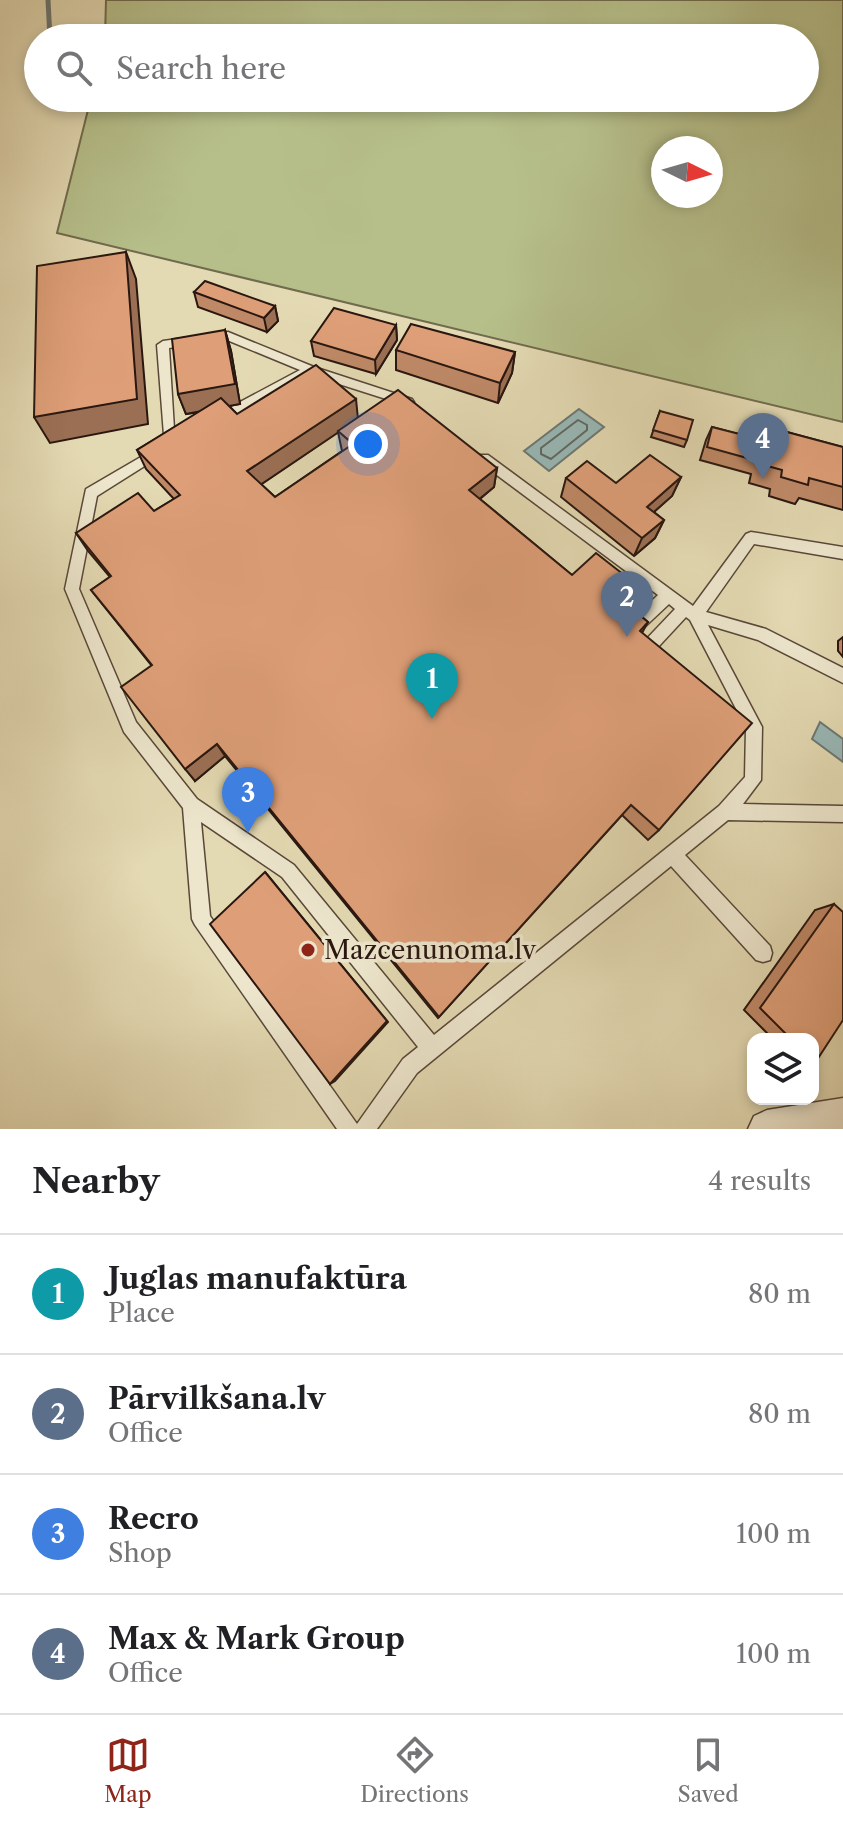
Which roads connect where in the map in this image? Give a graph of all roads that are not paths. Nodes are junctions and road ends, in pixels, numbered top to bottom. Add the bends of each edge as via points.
1 (310, 370) junction
2 (417, 409) edge
3 (183, 438) junction
4 (467, 446) edge
5 (843, 553) edge
6 (668, 595) junction
7 (690, 612) junction
8 (631, 631) edge
9 (642, 655) edge
10 (843, 676) edge
11 (191, 805) junction
12 (725, 812) junction
13 (843, 814) edge
14 (672, 854) junction
15 (763, 953) dead end
16 (432, 1048) junction
17 (843, 1117) edge
18 (349, 1129) edge
19 (365, 1129) edge
20 (767, 1129) edge

1 - 2 lane via 405,400
1 - 3 lane
1 - 3 lane via 228,336 163,345
3 - 11 lane via 91,493 72,589 130,727
4 - 6 lane
5 - 7 lane via 751,538
6 - 7 lane
6 - 8 lane
7 - 9 lane
7 - 10 lane via 761,634
7 - 12 lane via 754,727 753,780
11 - 16 lane via 288,871
11 - 18 lane via 201,919
12 - 13 lane
12 - 14 lane
14 - 15 lane
14 - 16 lane
16 - 19 lane via 410,1066
17 - 20 street

